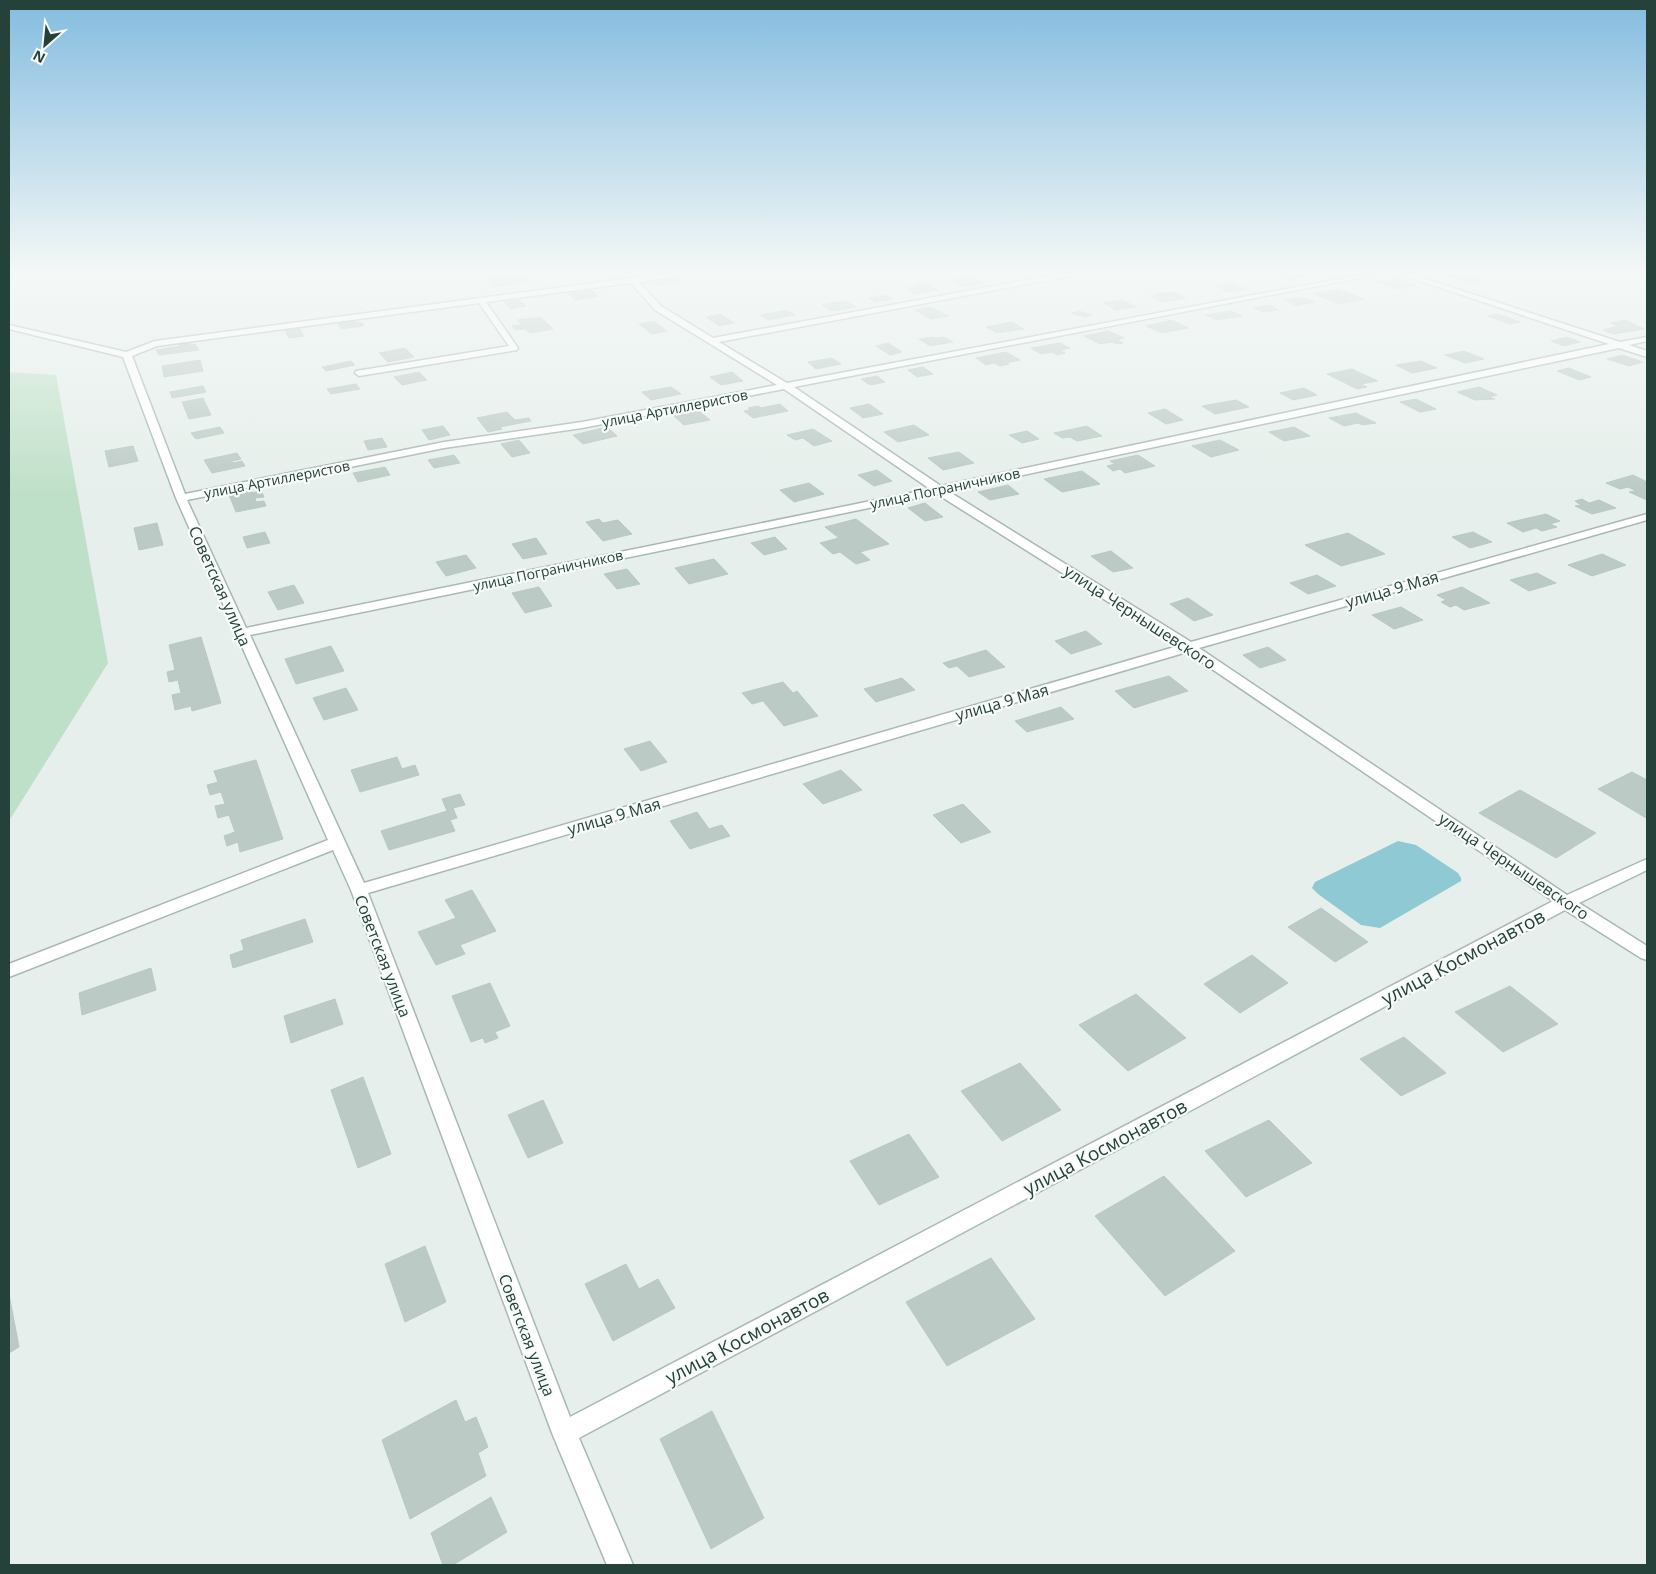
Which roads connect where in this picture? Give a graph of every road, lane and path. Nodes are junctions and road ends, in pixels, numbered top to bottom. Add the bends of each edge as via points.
1 (95, 347) edge
2 (146, 347) edge
3 (514, 347) edge
4 (723, 347) edge
5 (993, 347) edge
6 (1607, 347) edge
7 (1626, 347) edge
8 (1647, 354) edge
9 (127, 355) junction
10 (359, 373) dead end
11 (787, 387) junction
12 (939, 490) junction
13 (181, 498) junction
14 (1647, 517) edge
15 (241, 633) junction
16 (1189, 647) junction
17 (337, 842) junction
18 (1647, 864) edge
19 (359, 890) junction
20 (1566, 902) junction
21 (1647, 954) edge
22 (9, 971) edge
23 (564, 1433) junction
24 (620, 1565) edge

1 - 9 street
2 - 9 street
3 - 10 street
4 - 11 street, улица Чернышевского
5 - 11 street, улица Артиллеристов
6 - 12 street, улица Пограничников
7 - 8 street
9 - 13 street, Советская улица
11 - 12 street, улица Чернышевского
11 - 13 street, улица Артиллеристов via 582,425 444,445
12 - 15 street, улица Пограничников
12 - 16 street, улица Чернышевского
13 - 15 street, Советская улица
14 - 16 street, улица 9 Мая
15 - 17 street, Советская улица
16 - 19 street, улица 9 Мая
16 - 20 street, улица Чернышевского
17 - 19 street, Советская улица
17 - 22 street
18 - 20 street, улица Космонавтов
19 - 23 street, Советская улица
20 - 21 street, улица Чернышевского
20 - 23 street, улица Космонавтов
23 - 24 street, Советская улица

